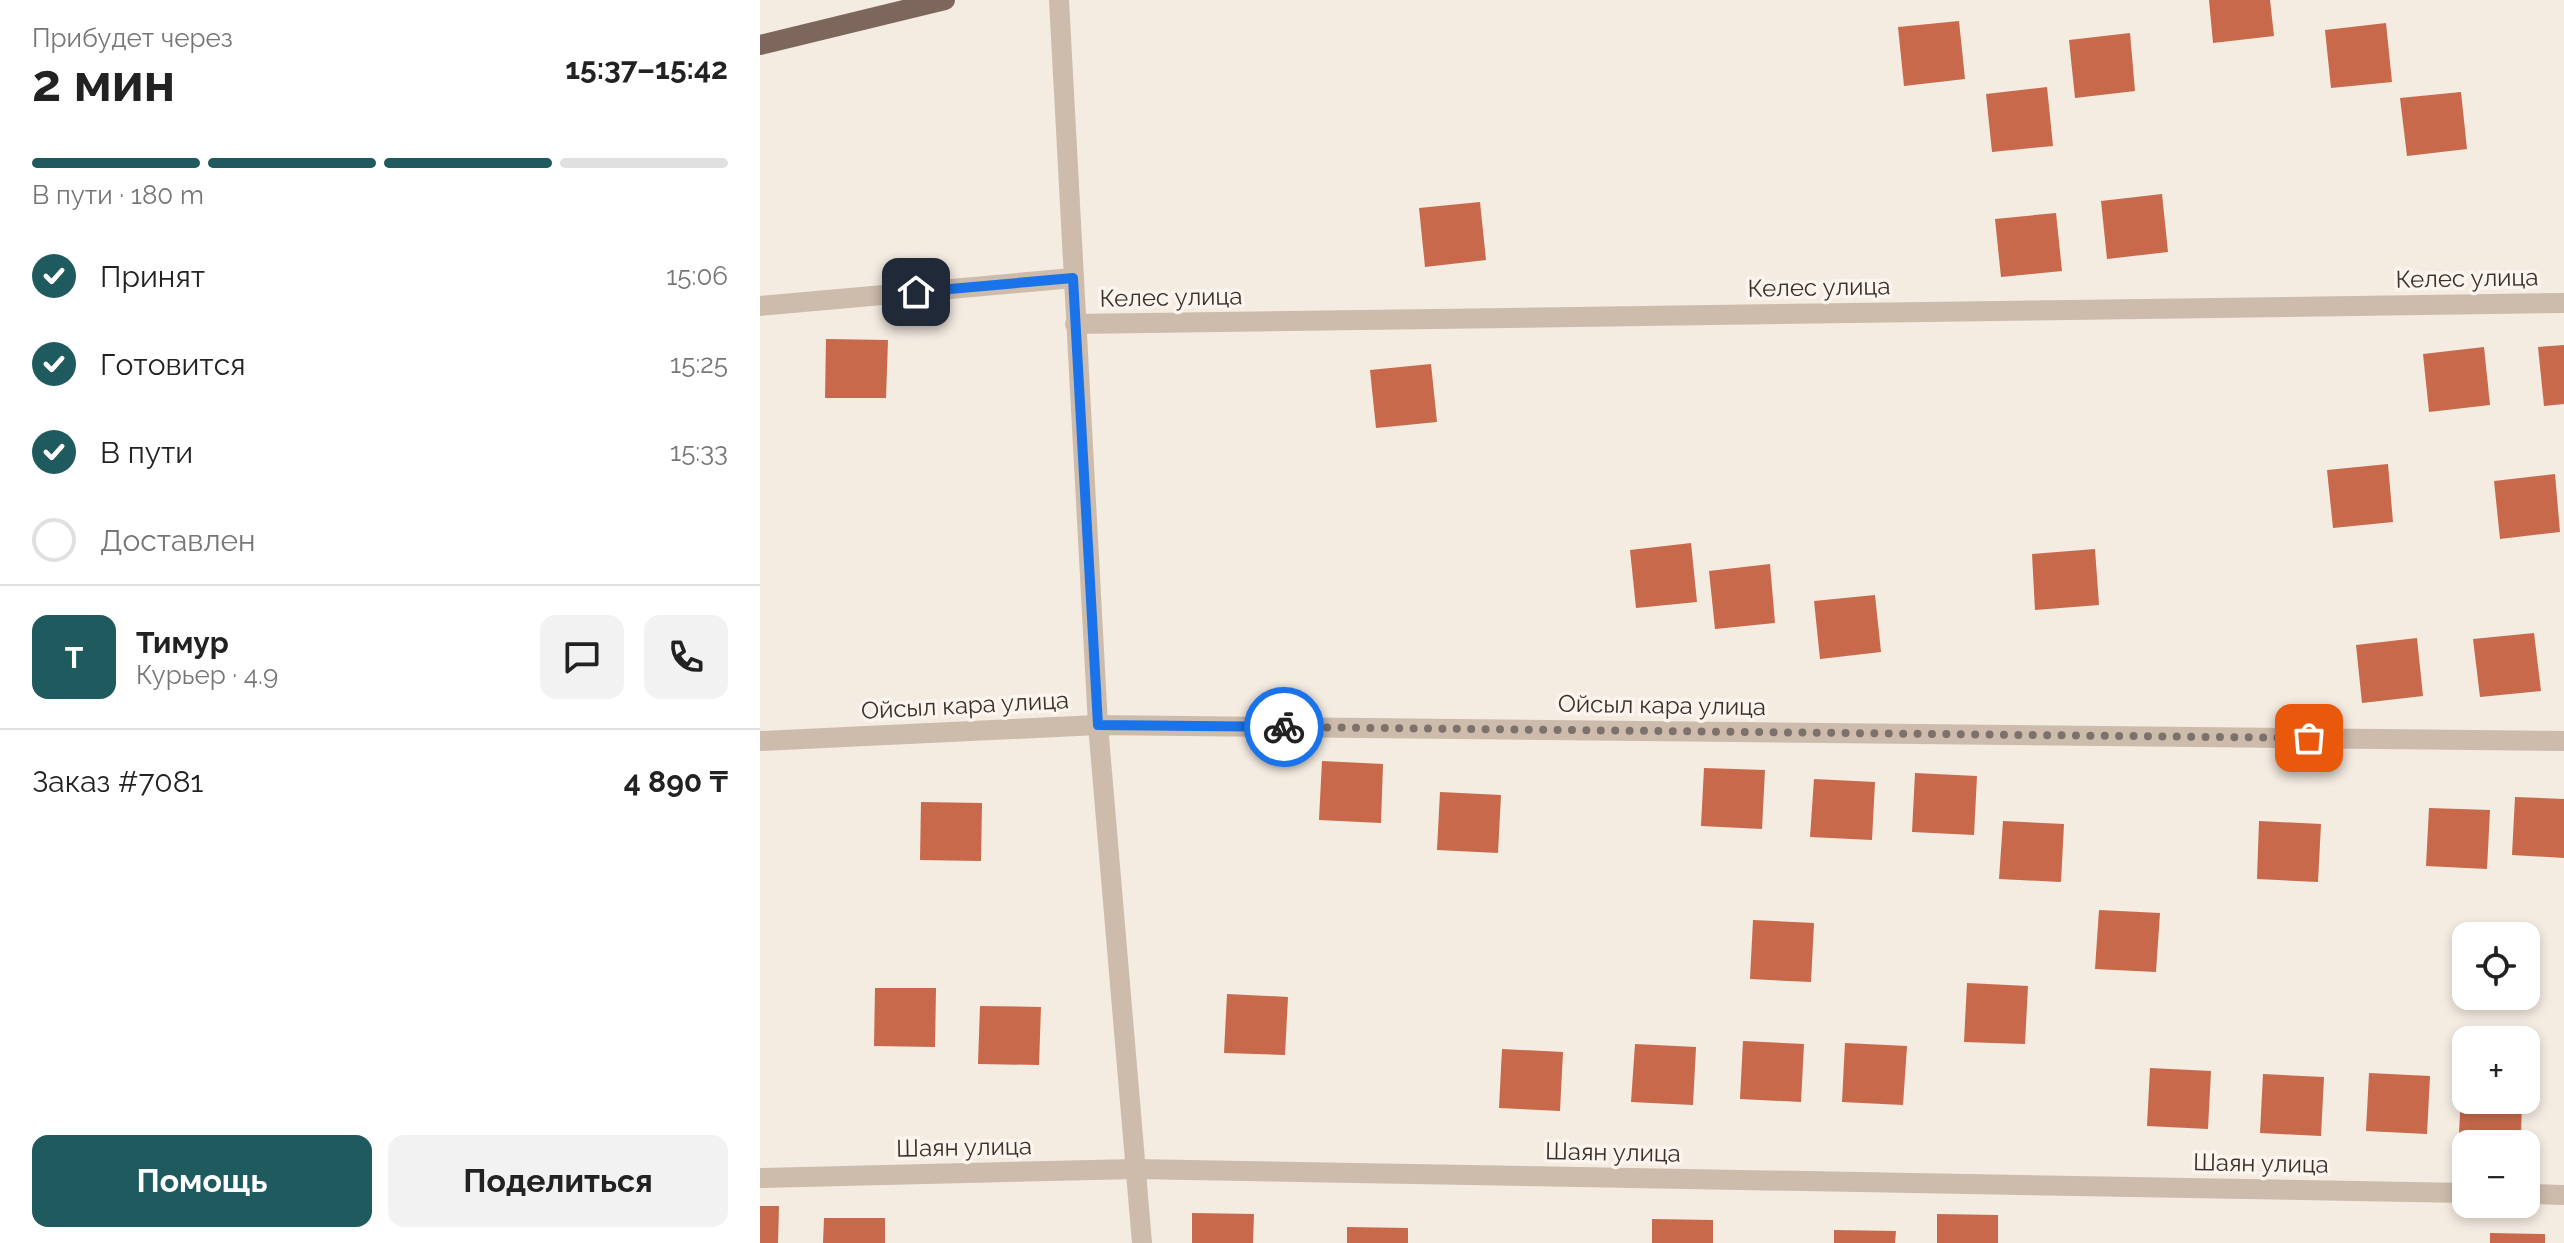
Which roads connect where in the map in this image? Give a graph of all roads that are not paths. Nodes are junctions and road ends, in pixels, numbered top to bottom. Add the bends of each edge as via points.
1 (945, 0) edge
2 (1059, 0) edge
3 (760, 45) edge
4 (1073, 278) junction
5 (2564, 303) edge
6 (760, 306) edge
7 (1075, 324) junction
8 (1098, 725) junction
9 (760, 741) edge
10 (2564, 741) edge
11 (1135, 1169) junction
12 (760, 1178) edge
13 (2452, 1193) edge
14 (2540, 1194) edge
15 (2564, 1195) edge
16 (1142, 1243) edge

1 - 3 main road
2 - 4 street
4 - 6 street, Келес улица
4 - 7 street
5 - 7 street, Келес улица
7 - 8 street
8 - 9 street, Ойсыл кара улица
8 - 10 street, Ойсыл кара улица
8 - 11 street
11 - 12 street, Шаян улица
11 - 13 street, Шаян улица
11 - 16 street
14 - 15 street

